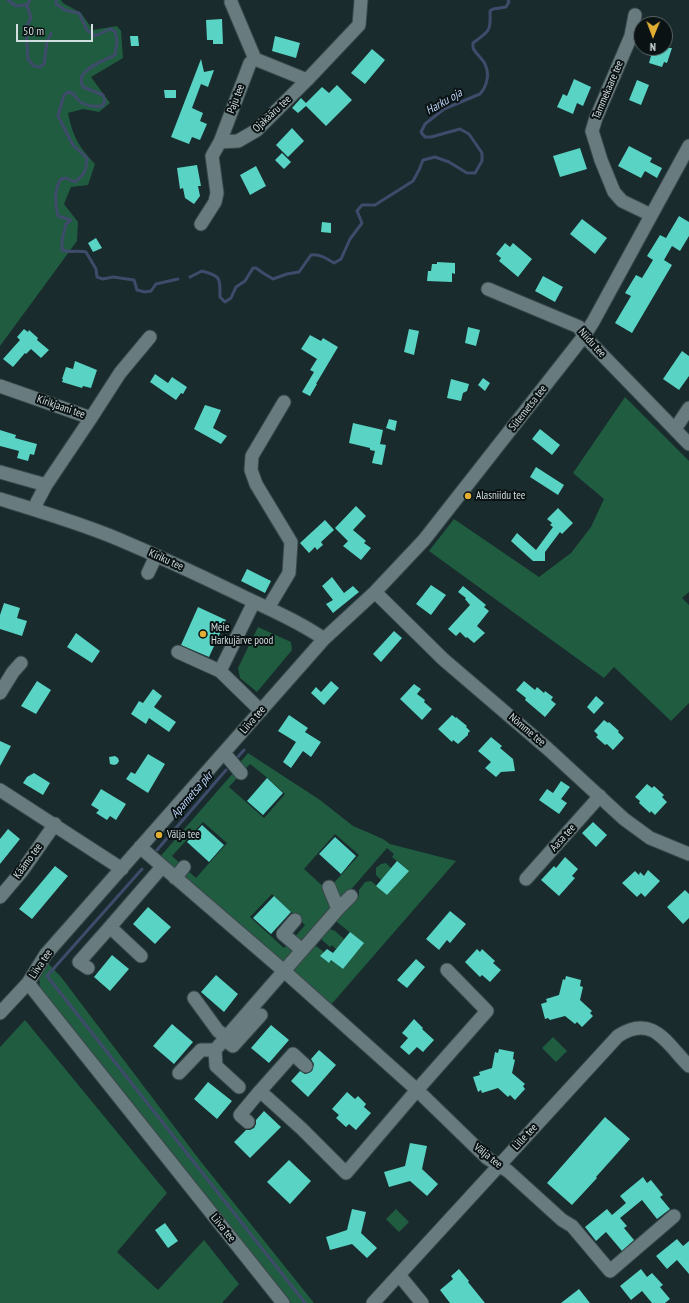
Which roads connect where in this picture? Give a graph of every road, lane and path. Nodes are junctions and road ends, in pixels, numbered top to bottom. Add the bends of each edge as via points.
1 (361, 0) edge
2 (231, 2) dead end
3 (635, 15) dead end
4 (255, 59) junction
5 (307, 80) junction
6 (220, 142) junction
7 (689, 146) edge
8 (651, 215) junction
9 (201, 224) dead end
10 (488, 289) dead end
11 (584, 336) junction
12 (150, 337) dead end
13 (0, 386) edge
14 (284, 402) dead end
15 (689, 408) edge
16 (91, 418) junction
17 (674, 429) junction
18 (689, 444) edge
19 (0, 472) edge
20 (46, 485) junction
21 (0, 499) edge
22 (36, 510) junction
23 (156, 556) junction
24 (148, 573) dead end
25 (375, 592) junction
26 (254, 602) junction
27 (268, 608) junction
28 (324, 639) junction
29 (178, 652) dead end
30 (21, 663) dead end
31 (220, 671) junction
32 (0, 693) edge
33 (261, 710) junction
34 (224, 752) junction
35 (241, 773) dead end
36 (0, 790) edge
37 (600, 796) junction
38 (55, 824) junction
39 (140, 848) junction
40 (686, 849) edge
41 (162, 866) junction
42 (184, 867) dead end
43 (122, 869) junction
44 (174, 878) junction
45 (526, 879) dead end
46 (329, 887) dead end
47 (351, 896) dead end
48 (0, 897) edge
49 (338, 909) junction
50 (294, 920) dead end
51 (110, 927) junction
52 (302, 950) junction
53 (141, 956) dead end
54 (88, 968) dead end
55 (447, 970) dead end
56 (284, 971) junction
57 (28, 983) junction
58 (194, 998) dead end
59 (0, 1013) edge
60 (261, 1014) dead end
61 (225, 1038) junction
62 (215, 1050) junction
63 (306, 1066) dead end
64 (689, 1066) edge
65 (179, 1073) dead end
66 (239, 1087) dead end
67 (417, 1090) junction
68 (260, 1091) junction
69 (248, 1122) dead end
70 (498, 1166) junction
71 (674, 1216) dead end
72 (399, 1275) junction
73 (283, 1303) edge
74 (373, 1303) edge
75 (422, 1303) edge

1 - 5 street, Ojakääru tee via 359,25
2 - 4 street
3 - 8 street, Tammekaare tee via 631,36 592,131 614,192 622,201
4 - 5 street
4 - 6 street, Paju tee via 250,63
5 - 6 street, Ojakääru tee via 257,130 238,141
6 - 9 street via 212,156 217,193 215,202
7 - 8 street, Sütemetsa tee
8 - 11 street, Sütemetsa tee
10 - 11 street, Niidu tee via 579,327
11 - 17 street, Niidu tee
11 - 25 street, Sütemetsa tee via 424,540
12 - 16 street via 120,373
13 - 16 street, Kirikjaani tee
14 - 27 street via 252,456 251,470 256,484 291,542 290,573
15 - 17 street
16 - 20 street, Kirikjaani tee
17 - 18 street
19 - 20 street
20 - 22 street, Kirikjaani tee via 37,502
21 - 22 street, Kiriku tee
22 - 23 street, Kiriku tee via 117,538
23 - 24 street
23 - 26 street, Kiriku tee
25 - 28 street, Sütemetsa tee
25 - 37 street, Nõmme tee via 443,659
26 - 27 street, Kiriku tee
26 - 31 street
27 - 28 street, Kiriku tee
28 - 33 street, Liiva tee
29 - 31 street
30 - 32 street
31 - 33 street
33 - 34 street, Liiva tee
34 - 35 street
34 - 39 street, Liiva tee
36 - 38 street
37 - 40 street, Nõmme tee via 624,819 650,838
37 - 45 street, Aasa tee
38 - 43 street
38 - 48 street, Käämo tee
39 - 41 street, Välja tee
39 - 43 street, Liiva tee
41 - 44 street, Välja tee
41 - 51 street
42 - 44 street
43 - 57 street, Liiva tee via 46,954
44 - 56 street, Välja tee
46 - 49 street
47 - 49 street
49 - 52 street
50 - 52 street via 283,934
51 - 53 street
51 - 54 street via 80,962
52 - 56 street
55 - 67 street via 487,1011
56 - 61 street
56 - 67 street, Välja tee
57 - 59 street
57 - 73 street, Liiva tee
58 - 61 street
60 - 61 street via 233,1046
61 - 62 street
62 - 65 street via 200,1050
62 - 66 street via 216,1066
63 - 68 street via 293,1054
64 - 70 street, Lille tee via 660,1034 636,1027 626,1031 618,1036
67 - 68 street via 346,1173
67 - 70 street, Välja tee
68 - 69 street via 240,1114
70 - 71 street, Välja tee via 508,1171 572,1226 610,1270
70 - 72 street, Lille tee
72 - 74 street, Lille tee
72 - 75 street

